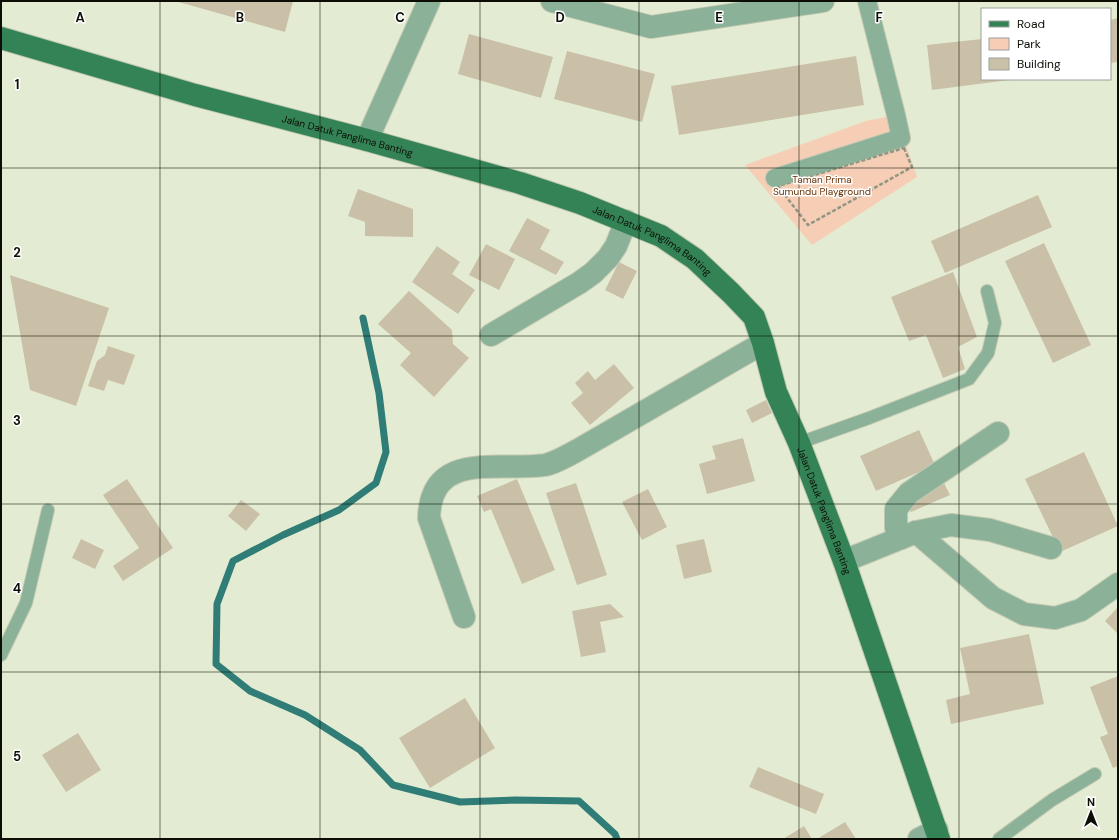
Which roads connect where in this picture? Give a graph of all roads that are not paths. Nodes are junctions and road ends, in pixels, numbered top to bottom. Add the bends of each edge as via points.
1 (429, 1) edge
2 (552, 1) edge
3 (823, 1) edge
4 (867, 1) edge
5 (1, 38) edge
6 (367, 140) junction
7 (777, 182) road end
8 (626, 221) junction
9 (987, 291) dead end
10 (491, 335) dead end
11 (763, 343) junction
12 (998, 433) dead end
13 (799, 443) junction
14 (48, 510) dead end
15 (908, 535) junction
16 (1051, 548) dead end
17 (844, 561) junction
18 (1118, 584) edge
19 (464, 617) dead end
20 (1, 655) edge
21 (1096, 774) dead end
22 (932, 836) edge
23 (999, 839) edge

1 - 6 street
2 - 3 street via 651,27
4 - 7 street via 901,138
5 - 6 main road, Jalan Datuk Panglima Banting via 195,95
6 - 8 main road, Jalan Datuk Panglima Banting via 520,183
8 - 10 street via 616,246 593,273
8 - 11 main road, Jalan Datuk Panglima Banting via 661,236 695,259 754,317
9 - 13 lane via 995,322 988,352 968,379
11 - 13 main road, Jalan Datuk Panglima Banting via 776,392
11 - 19 street via 578,450 546,465 479,467 460,470 444,479 435,491 429,518
12 - 15 street via 909,494 896,509 896,528
13 - 17 main road, Jalan Datuk Panglima Banting
14 - 20 lane via 26,603
15 - 16 street via 951,525 990,530
15 - 17 street
15 - 18 street via 993,598 1024,614 1055,618 1081,610
17 - 22 main road, Jalan Datuk Panglima Banting
21 - 23 lane via 1052,800

